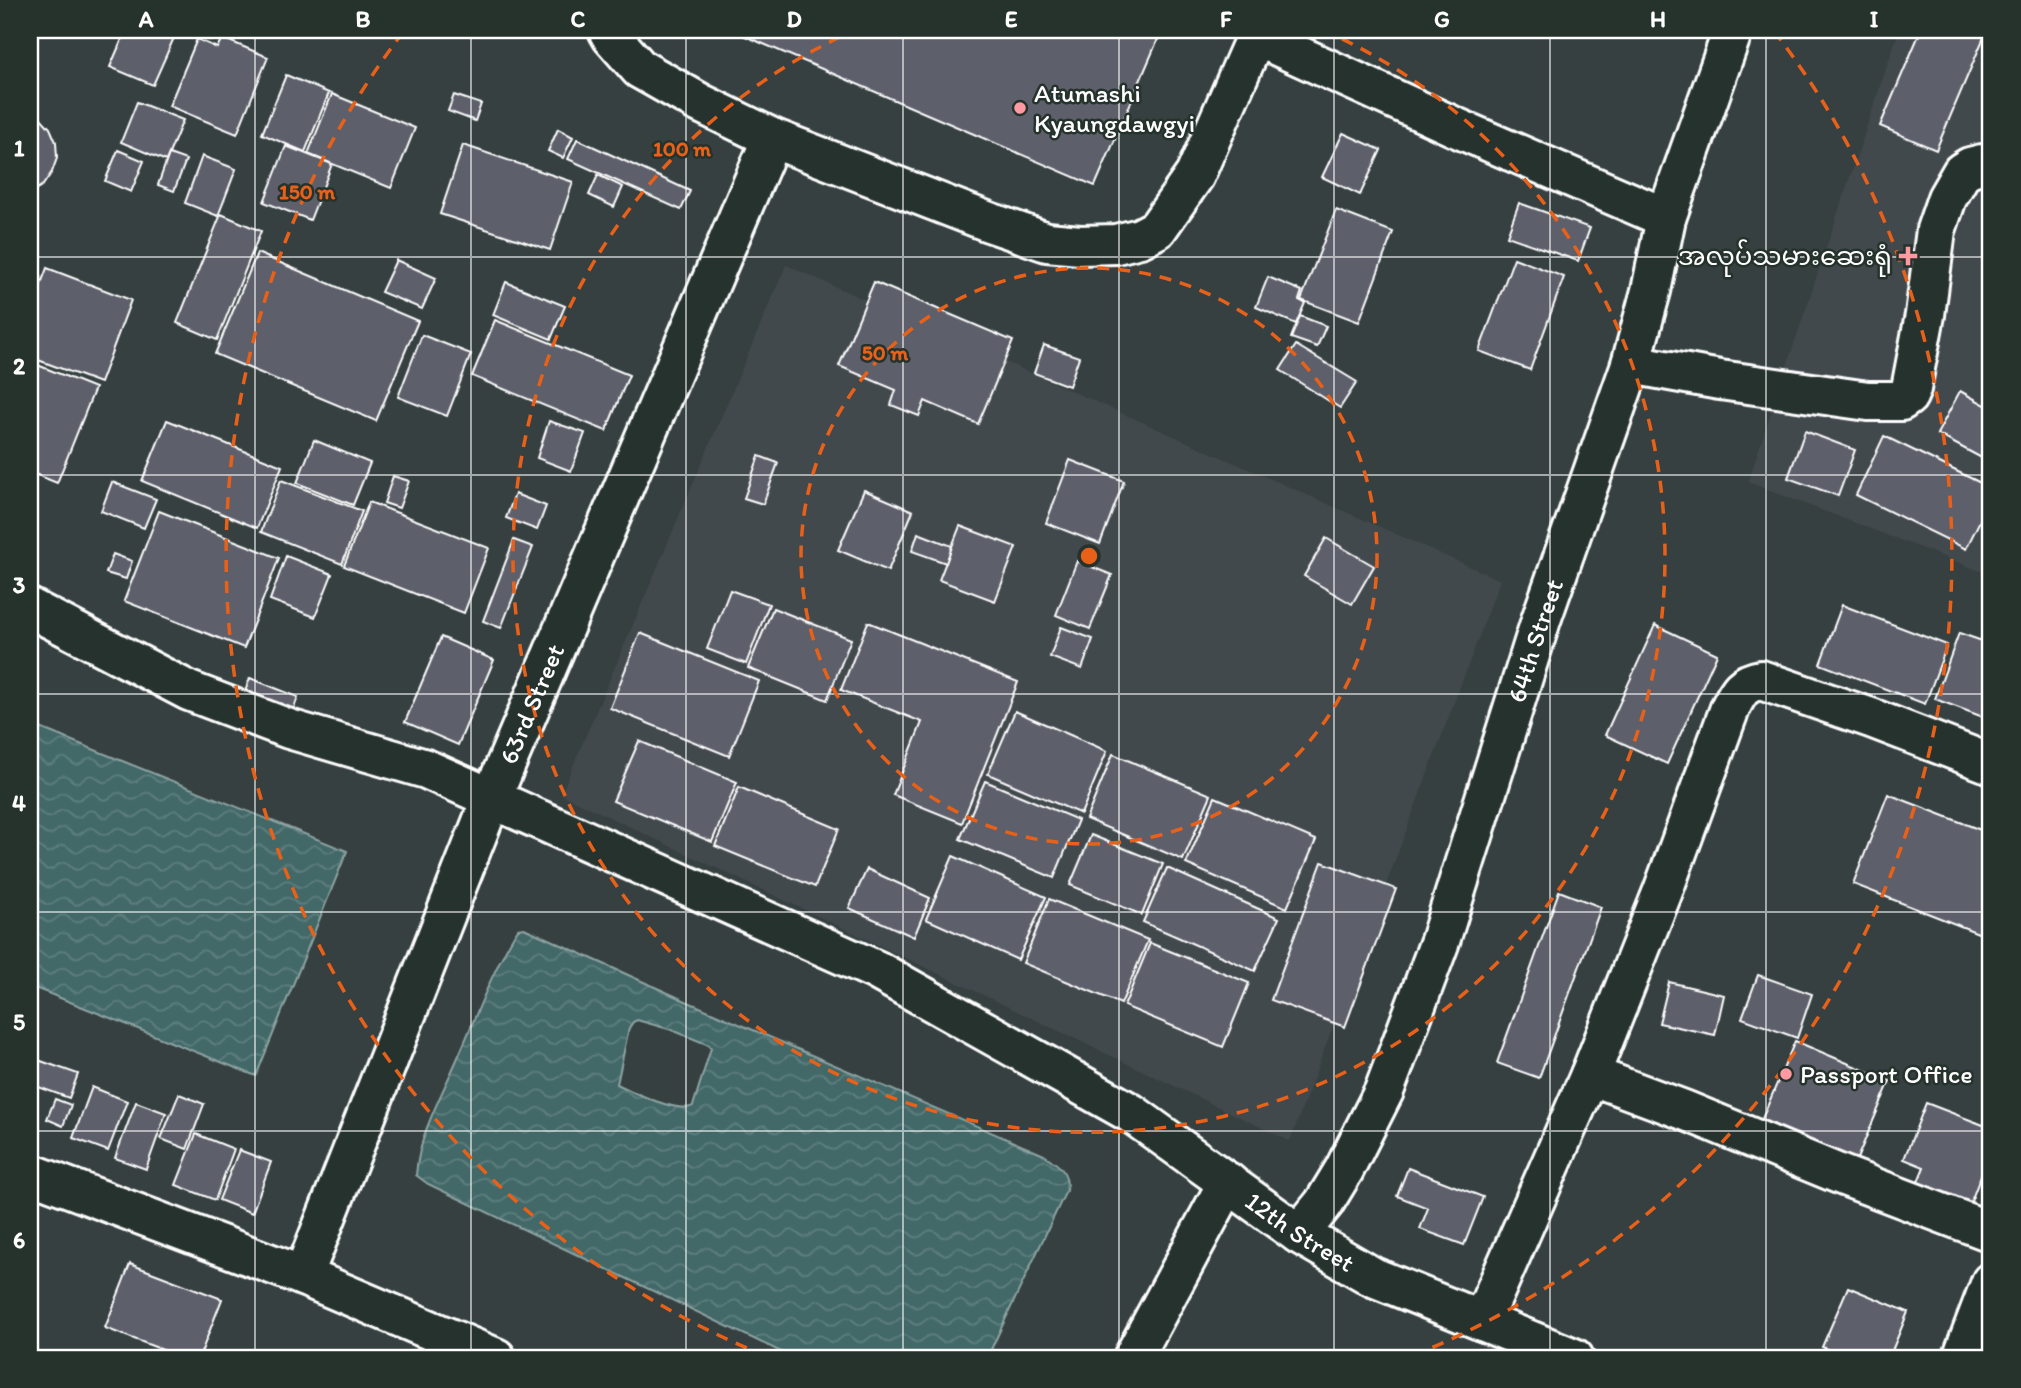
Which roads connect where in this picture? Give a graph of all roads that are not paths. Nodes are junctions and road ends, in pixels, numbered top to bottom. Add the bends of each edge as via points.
1 (608, 30) edge
2 (1732, 30) edge
3 (1257, 33) edge
4 (772, 138) junction
5 (1991, 165) edge
6 (1666, 218) junction
7 (1631, 364) junction
8 (30, 608) edge
9 (1991, 764) edge
10 (492, 797) junction
11 (1590, 1075) junction
12 (30, 1172) edge
13 (1228, 1182) junction
14 (1991, 1232) edge
15 (1299, 1234) junction
16 (303, 1276) junction
17 (1991, 1282) edge
18 (1482, 1321) junction
19 (496, 1358) edge
20 (1133, 1358) edge
21 (1574, 1358) edge
22 (1962, 1358) edge

1 - 4 street via 640,69
2 - 6 street, 64th Street
3 - 4 street via 1195,175 1177,202 1157,229 1116,244 1047,242
3 - 6 street via 1455,127
4 - 10 street, 63rd Street
5 - 7 street via 1962,172 1947,198 1936,230 1911,389 1901,401 1868,401
6 - 7 street, 64th Street
7 - 15 street, 64th Street via 1541,620 1440,941 1384,1091 1324,1203
8 - 10 street, 12th Street via 190,691 289,729 426,769
9 - 11 street via 1760,680 1740,687
10 - 13 street, 12th Street via 876,970 1131,1113
10 - 16 street, 63rd Street
11 - 14 street
11 - 18 street
12 - 16 street
13 - 15 street, 12th Street
13 - 20 street
15 - 18 street, 12th Street via 1373,1277
16 - 19 street
17 - 22 street
18 - 21 street, 12th Street

